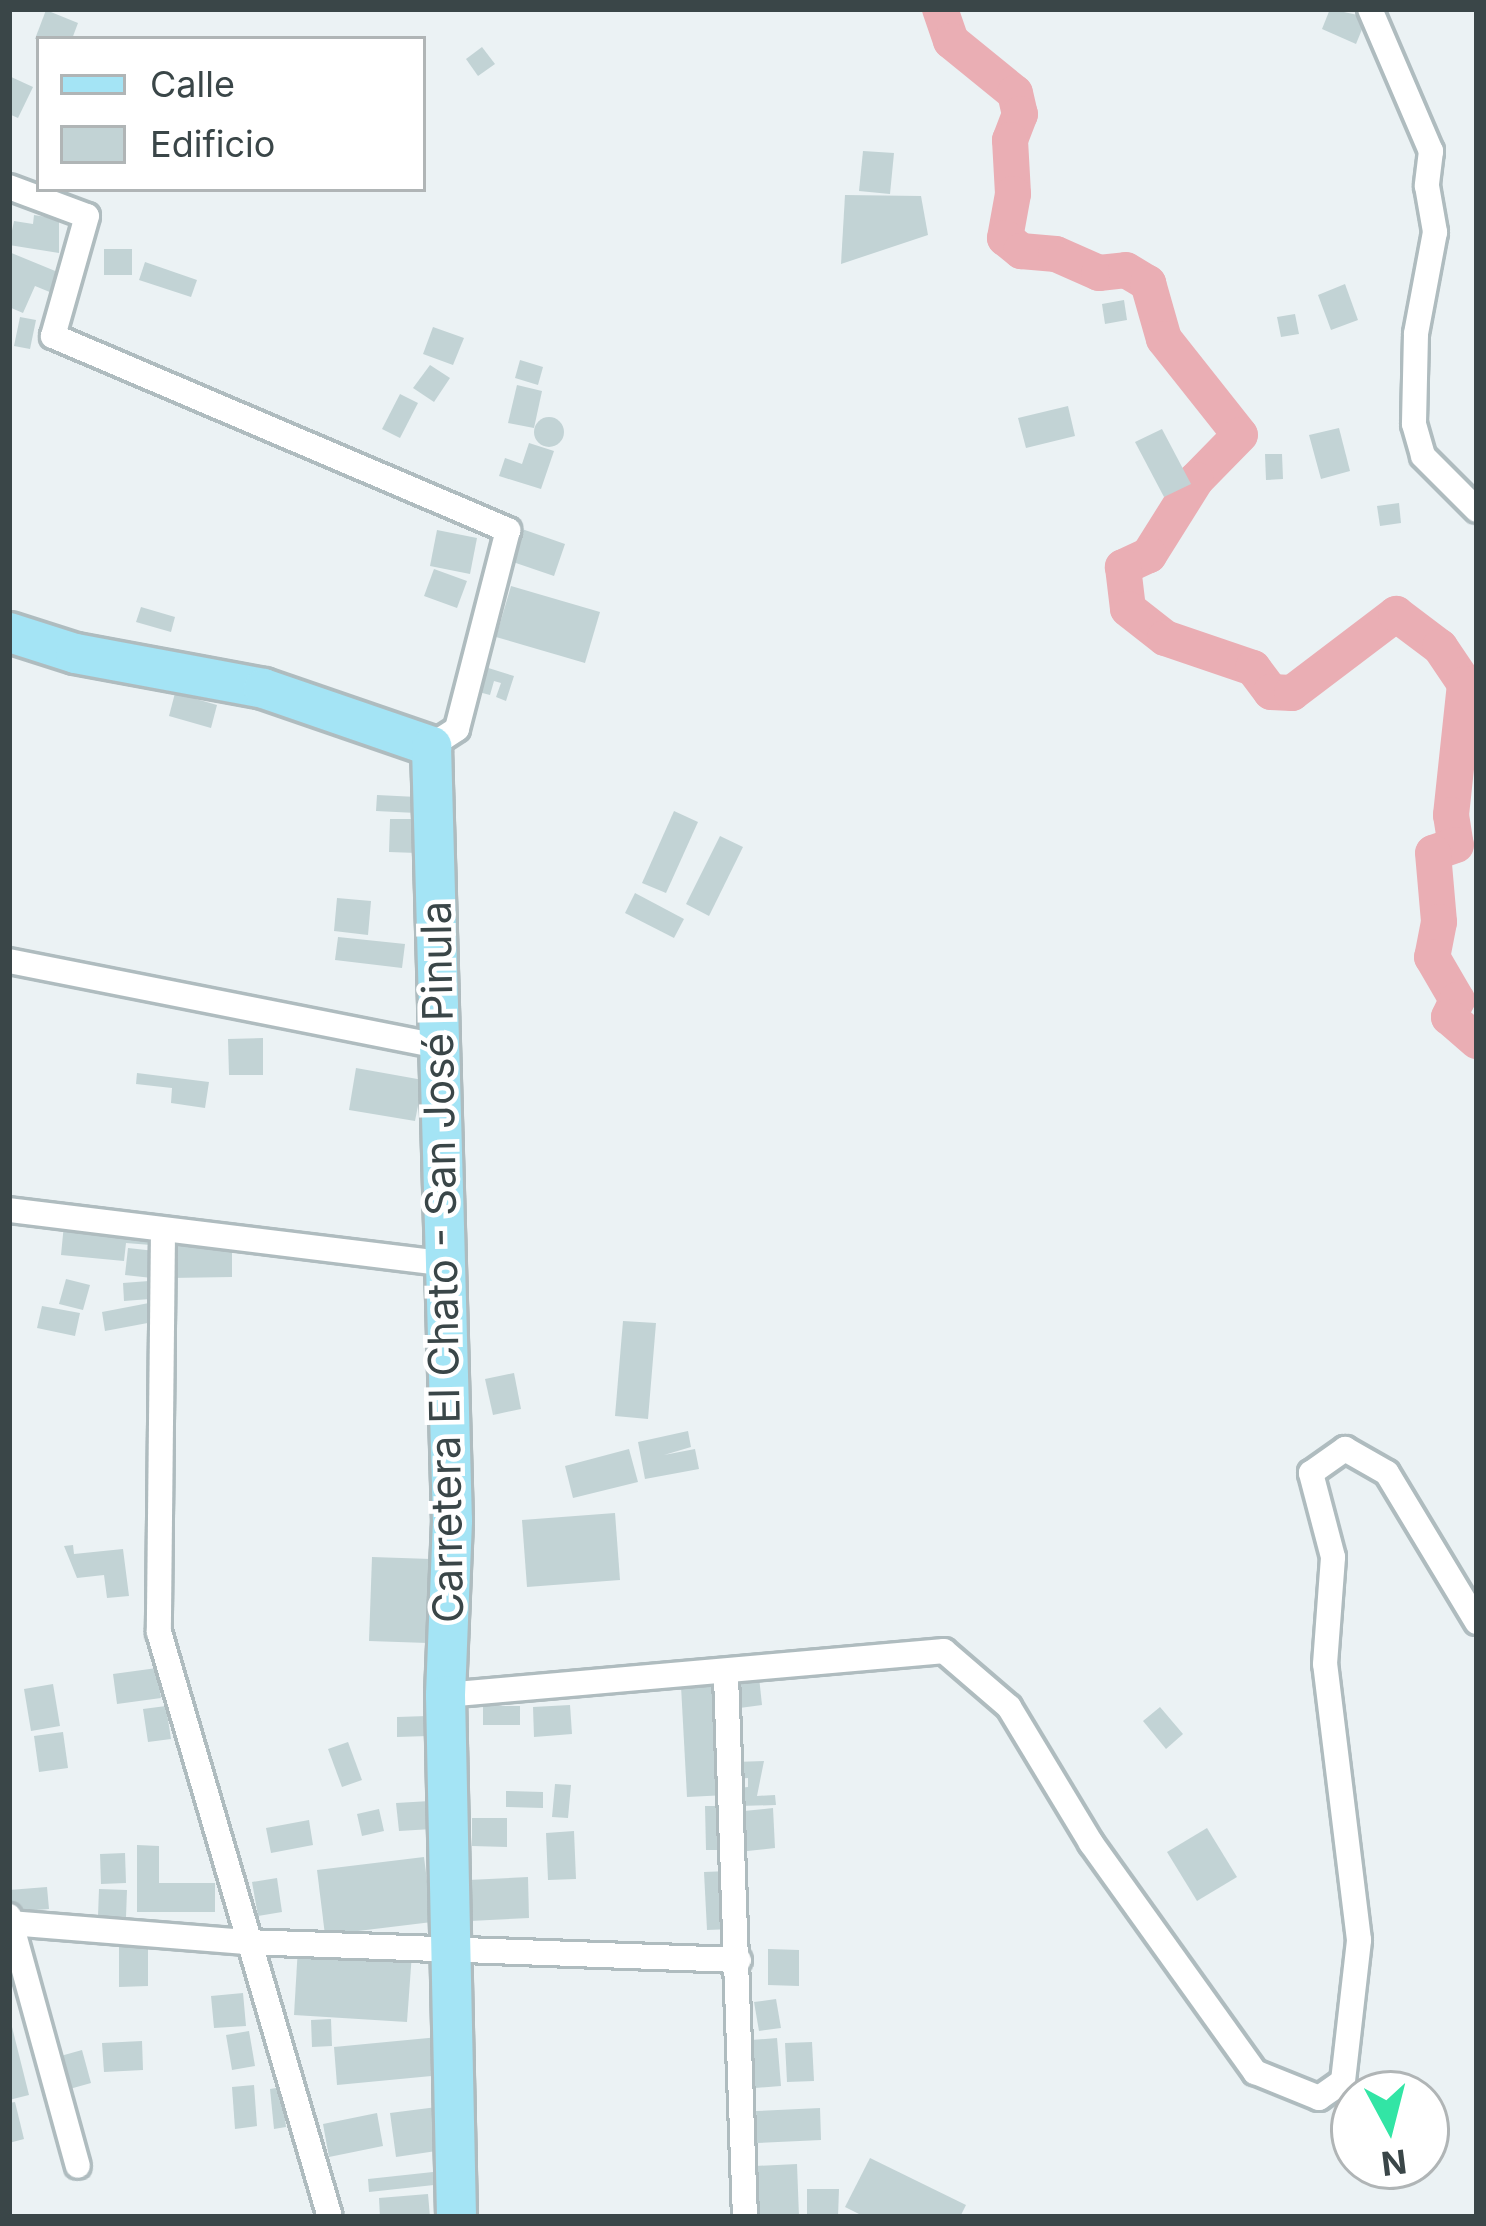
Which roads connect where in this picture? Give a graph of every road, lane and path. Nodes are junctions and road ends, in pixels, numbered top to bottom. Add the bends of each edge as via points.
1 (1370, 9) edge
2 (9, 187) edge
3 (1477, 510) edge
4 (9, 632) edge
5 (431, 746) junction
6 (9, 961) edge
7 (438, 1046) junction
8 (9, 1210) edge
9 (163, 1232) junction
10 (441, 1263) junction
11 (1477, 1622) edge
12 (726, 1676) junction
13 (446, 1695) junction
14 (10, 1920) edge
15 (247, 1942) junction
16 (452, 1945) junction
17 (739, 1960) junction
18 (78, 2166) dead end
19 (330, 2217) edge
20 (456, 2217) edge
21 (745, 2217) edge

1 - 3 street via 1431,151 1426,186 1435,232 1416,334 1414,424 1423,456
2 - 5 street via 87,216 53,336 508,530 457,729
4 - 5 main road via 75,653 263,688
5 - 7 main road, Carretera El Chato - San José Pinula
6 - 7 street
7 - 10 main road, Carretera El Chato - San José Pinula
8 - 9 street
9 - 10 street
9 - 15 street via 159,1632
10 - 13 main road, Carretera El Chato - San José Pinula via 452,1520
11 - 12 street via 1387,1473 1345,1449 1311,1473 1333,1557 1325,1664 1359,1940 1343,2081 1319,2098 1255,2072 1091,1843 1009,1707 944,1651
12 - 13 street
12 - 17 street
13 - 16 main road, Carretera El Chato - San José Pinula
14 - 15 street
14 - 18 street
15 - 16 street
15 - 19 street
16 - 17 street
16 - 20 main road, Carretera El Chato - San José Pinula
17 - 21 street

